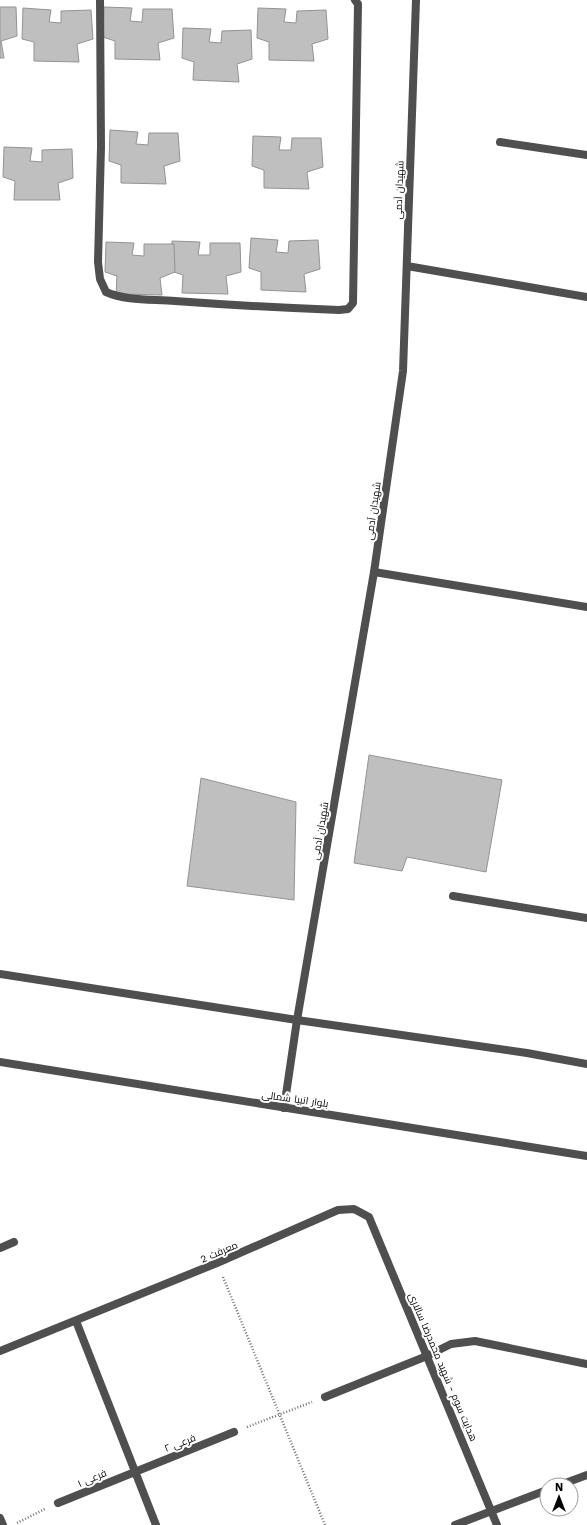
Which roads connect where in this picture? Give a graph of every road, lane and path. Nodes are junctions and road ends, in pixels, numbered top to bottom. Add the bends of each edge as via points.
1 (100, 0) edge
2 (355, 0) edge
3 (416, 0) edge
4 (500, 142) dead end
5 (587, 155) edge
6 (407, 266) junction
7 (587, 297) edge
8 (374, 572) junction
9 (587, 607) edge
10 (453, 896) dead end
11 (587, 918) edge
12 (0, 974) edge
13 (297, 1020) junction
14 (0, 1062) edge
15 (587, 1064) edge
16 (284, 1108) junction
17 (587, 1156) edge
18 (369, 1217) joint
19 (14, 1242) dead end
20 (0, 1248) edge
21 (217, 1263) junction
22 (76, 1321) junction
23 (0, 1351) edge
24 (427, 1356) junction
25 (587, 1364) edge
26 (325, 1397) joint
27 (279, 1415) junction
28 (234, 1432) joint
29 (133, 1472) junction
30 (539, 1493) edge
31 (58, 1503) joint
32 (492, 1511) junction
33 (0, 1518) edge
34 (3, 1525) edge
35 (12, 1525) edge
36 (156, 1525) edge
37 (325, 1525) edge
38 (455, 1525) edge
39 (497, 1525) edge

1 - 2 street via 101,147 98,262 100,279 106,292 114,295 254,307 339,310 348,309 354,303 358,4
3 - 6 street, شهیدان آدمی
4 - 5 street
6 - 7 street
6 - 8 street, شهیدان آدمی via 403,371
8 - 9 street
8 - 13 street, شهیدان آدمی
10 - 11 street
12 - 13 street
13 - 15 street
13 - 16 street, شهیدان آدمی
14 - 16 street, بلوار انبیا شمالی
16 - 17 street, بلوار انبیا شمالی
18 - 21 street, معرفت 2 via 354,1209 338,1210
18 - 24 street, هدایت سوم - شهید محمدرضا سالاری
19 - 20 street
21 - 22 street, معرفت 2
21 - 27 path
22 - 23 street, معرفت 2
22 - 29 street
24 - 25 street via 451,1344 475,1341
24 - 26 street
24 - 32 street, هدایت سوم - شهید محمدرضا سالاری
26 - 27 path
27 - 28 path
27 - 37 path
28 - 29 street, فرعی ۲
29 - 31 street, فرعی ۱
29 - 36 street
30 - 32 street
31 - 35 path
32 - 38 street
32 - 39 street, هدایت سوم - شهید محمدرضا سالاری
33 - 34 street

